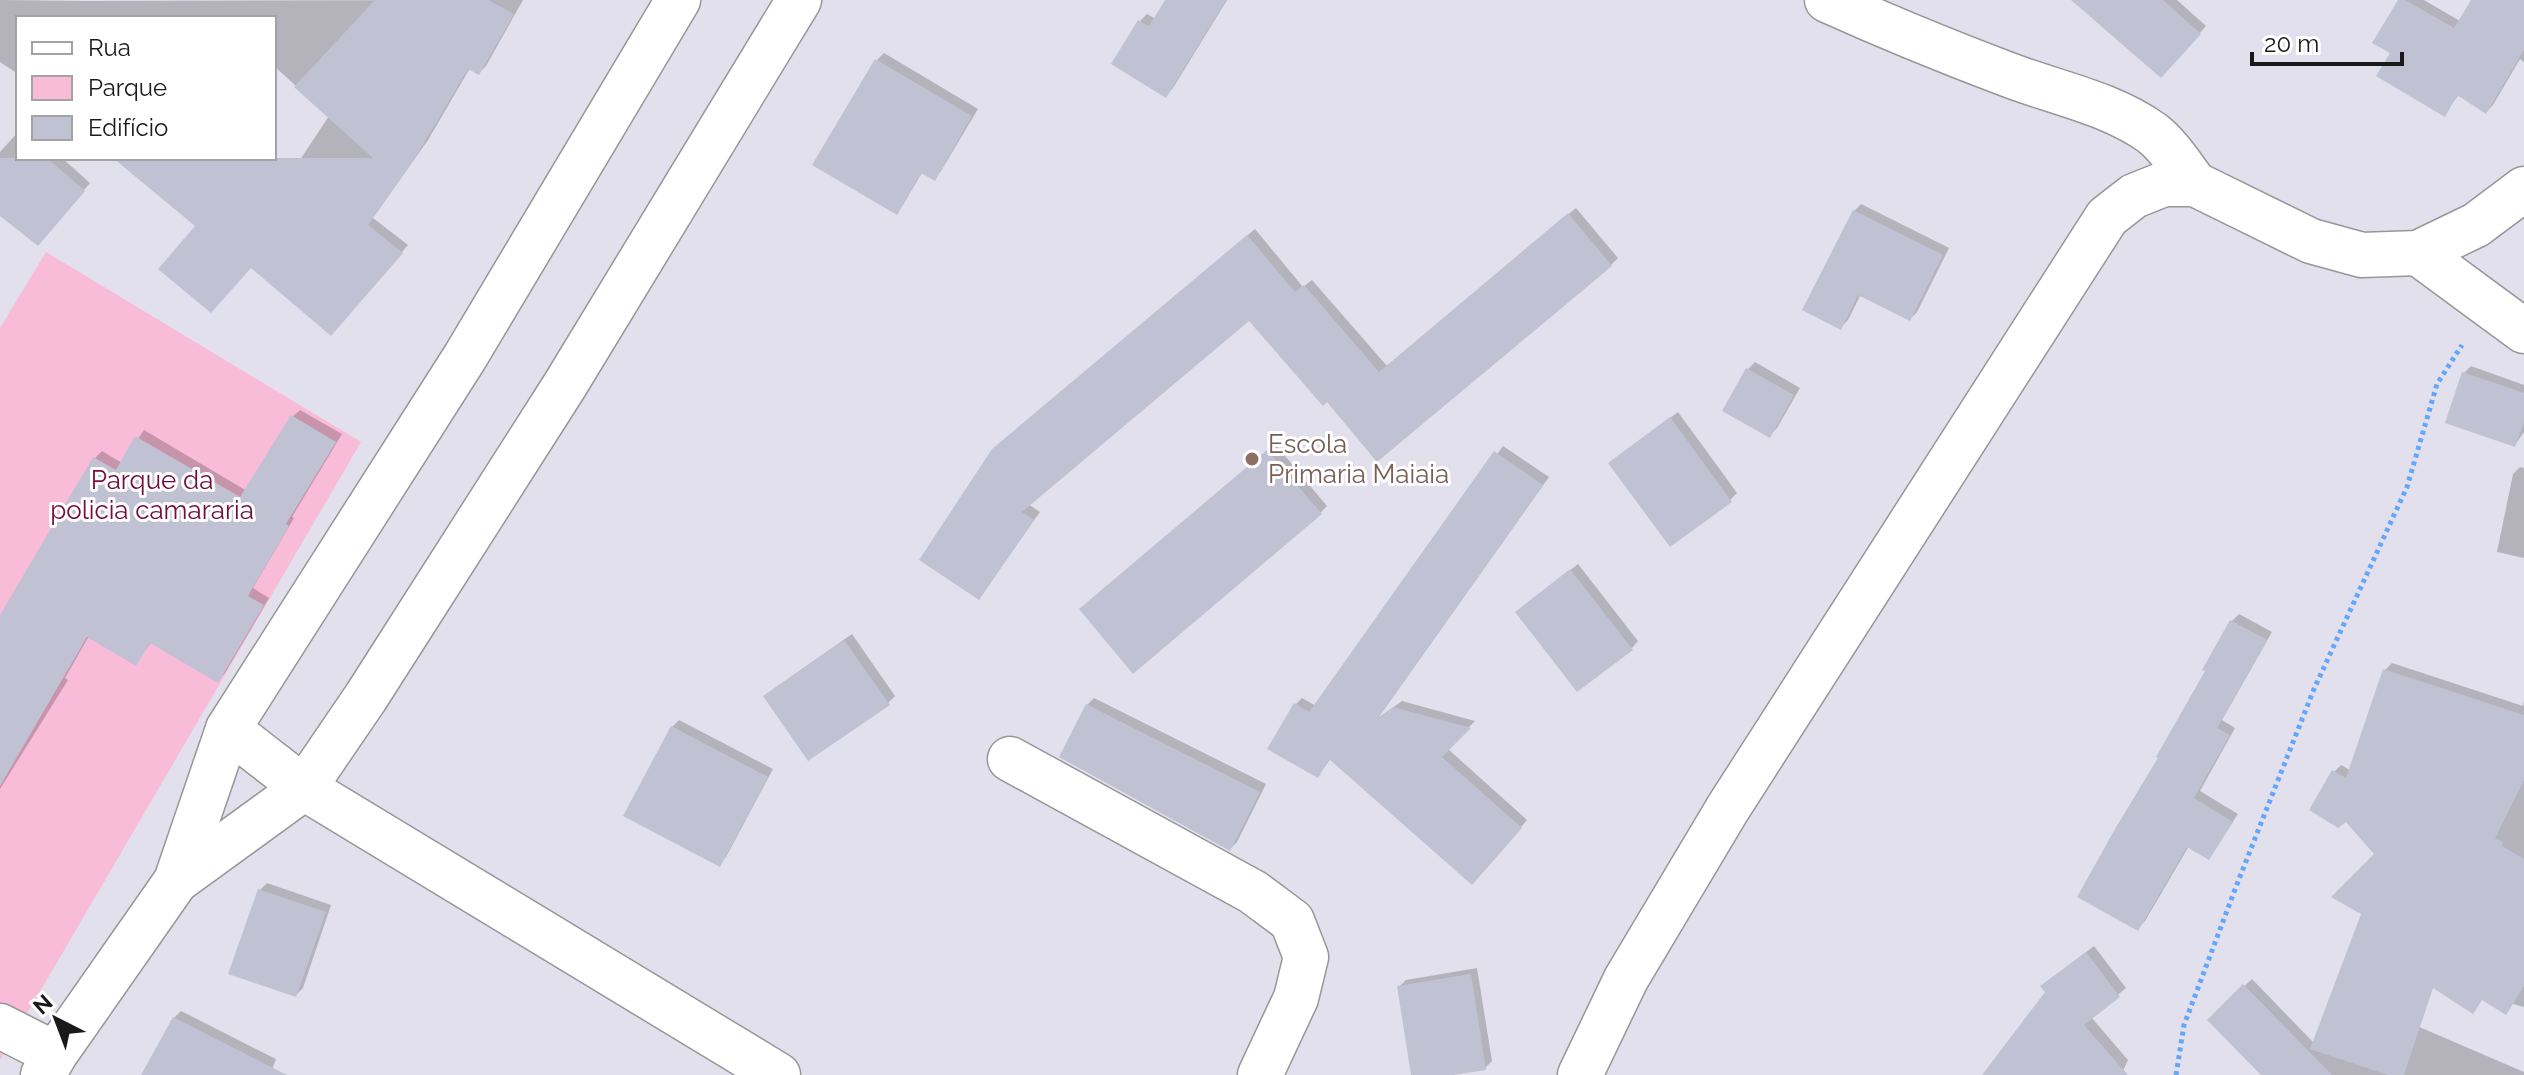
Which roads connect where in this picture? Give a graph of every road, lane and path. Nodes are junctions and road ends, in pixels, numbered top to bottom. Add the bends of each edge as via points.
1 (678, 0) edge
2 (799, 0) edge
3 (1827, 0) edge
4 (1892, 14) edge
5 (2195, 184) junction
6 (2524, 189) edge
7 (2418, 253) junction
8 (2488, 302) junction
9 (2524, 331) edge
10 (228, 729) junction
11 (1010, 759) dead end
12 (304, 788) junction
13 (176, 881) junction
14 (0, 1026) edge
15 (49, 1065) edge
16 (778, 1075) edge
17 (1260, 1075) edge
18 (1580, 1075) edge
19 (2176, 1075) edge

1 - 10 street via 465,357
2 - 12 street via 565,385
3 - 4 street
4 - 5 street via 2011,76 2103,107 2148,130
5 - 7 street via 2311,241 2362,255
5 - 18 street via 2164,184 2134,196 2107,217 1728,808 1626,979
6 - 7 street via 2476,225
7 - 8 street
8 - 9 street
8 - 19 path via 2437,384 2407,487 2314,689 2233,894 2184,1025
10 - 12 street
10 - 13 street
11 - 17 street via 1253,892 1292,921 1306,957 1296,998
12 - 13 street
12 - 16 street
13 - 15 street
14 - 15 street

